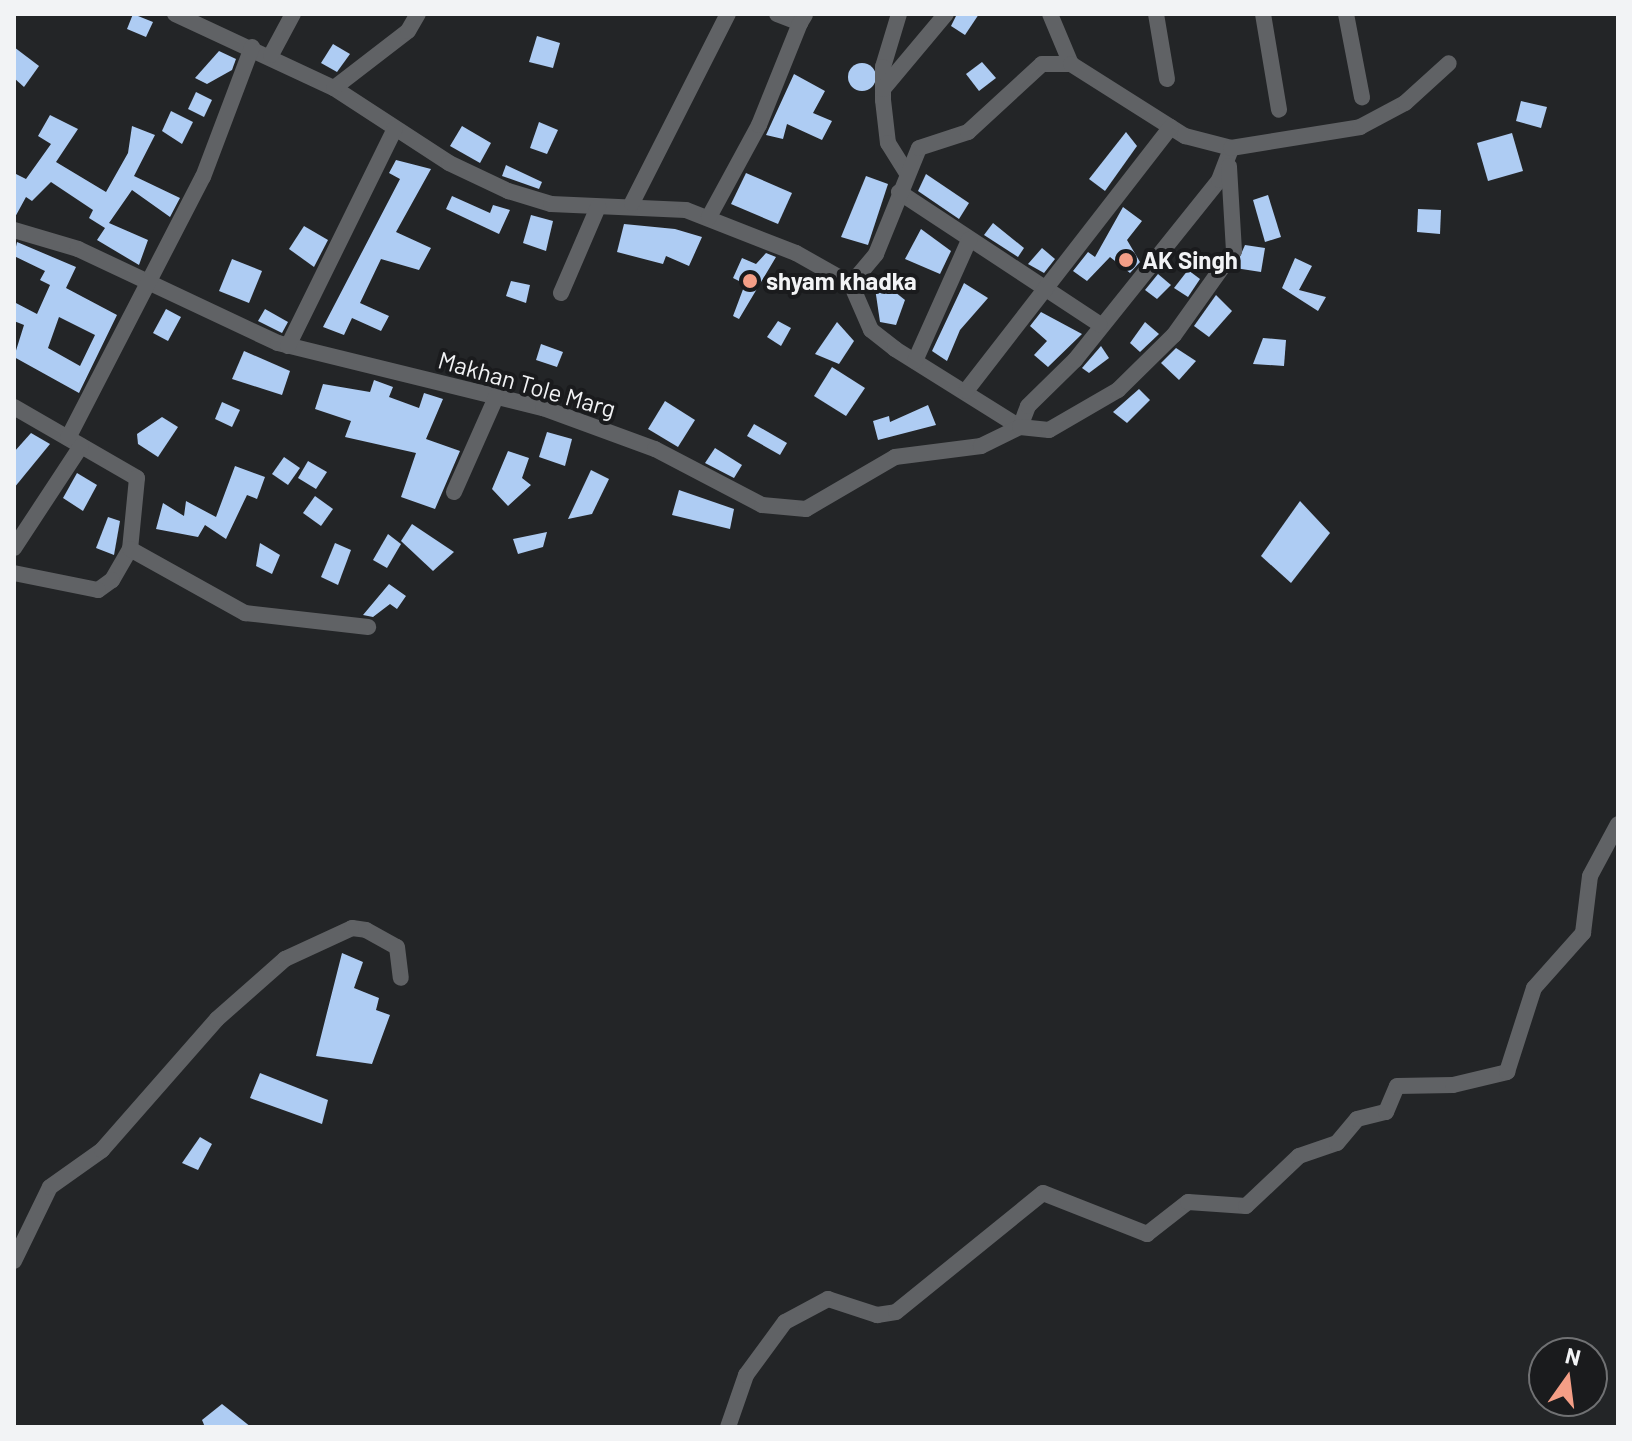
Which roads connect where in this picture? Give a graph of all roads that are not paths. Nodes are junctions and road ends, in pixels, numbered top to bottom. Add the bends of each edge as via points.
1 (175, 14) edge
2 (293, 14) edge
3 (418, 14) edge
4 (728, 14) edge
5 (777, 14) edge
6 (899, 14) edge
7 (946, 14) edge
8 (1050, 14) edge
9 (1156, 14) edge
10 (1263, 14) edge
11 (1346, 14) edge
12 (803, 19) edge
13 (252, 47) junction
14 (271, 55) junction
15 (1449, 63) dead end
16 (1071, 64) junction
17 (1167, 79) dead end
18 (334, 88) junction
19 (883, 89) junction
20 (1362, 97) dead end
21 (1279, 110) dead end
22 (1171, 127) junction
23 (395, 129) junction
24 (1231, 148) junction
25 (1229, 166) junction
26 (906, 172) junction
27 (899, 192) junction
28 (632, 203) junction
29 (598, 207) junction
30 (709, 217) junction
31 (14, 230) edge
32 (969, 240) junction
33 (146, 282) junction
34 (851, 284) junction
35 (1047, 288) junction
36 (561, 293) dead end
37 (1099, 324) junction
38 (288, 346) junction
39 (915, 361) junction
40 (966, 391) junction
41 (496, 397) junction
42 (14, 407) edge
43 (1020, 427) junction
44 (74, 442) junction
45 (454, 492) dead end
46 (14, 548) edge
47 (130, 549) junction
48 (14, 573) edge
49 (368, 627) dead end
50 (1618, 824) edge
51 (401, 978) dead end
52 (14, 1261) edge
53 (728, 1427) edge

1 - 13 street
2 - 14 street
3 - 18 street via 408,31
4 - 28 street
5 - 12 street
6 - 19 street
7 - 19 street
8 - 16 street
9 - 17 street
10 - 21 street
11 - 20 street
12 - 30 street via 759,125
13 - 14 street
13 - 33 street via 203,177
14 - 18 street
15 - 24 street via 1405,103 1360,127
16 - 22 street
16 - 26 street via 1042,64 968,132 919,148
18 - 23 street
19 - 26 street via 885,132
22 - 24 street
22 - 35 street
23 - 29 street via 508,191 551,204
23 - 38 street
24 - 25 street, Makhan Tole Marg
25 - 37 street
25 - 43 street, Makhan Tole Marg via 1234,251 1174,335 1142,370 1079,417 1049,430
26 - 27 street
27 - 32 street
27 - 34 street via 876,254
28 - 29 street
28 - 30 street
29 - 36 street
30 - 34 street
31 - 33 street, Makhan Tole Marg via 44,234
32 - 35 street
32 - 39 street
33 - 38 street, Makhan Tole Marg
33 - 44 street
34 - 39 street via 871,330
35 - 37 street
35 - 40 street
37 - 43 street via 1075,360 1028,406
38 - 41 street, Makhan Tole Marg
39 - 40 street
40 - 43 street
41 - 43 street, Makhan Tole Marg via 655,449 780,510 806,509 895,457 981,446
41 - 45 street
42 - 44 street
44 - 46 street
44 - 47 street via 137,478
47 - 48 street via 98,590
47 - 49 street via 245,613
50 - 53 street via 1590,876 1583,933 1534,988 1507,1072 1453,1085 1397,1086 1386,1112 1357,1119 1337,1143 1299,1156 1246,1206 1188,1202 1147,1234 1043,1193 896,1312 877,1315 828,1299 785,1322 746,1375
51 - 52 street via 397,947 366,930 303,946 217,1019 102,1150 50,1187

